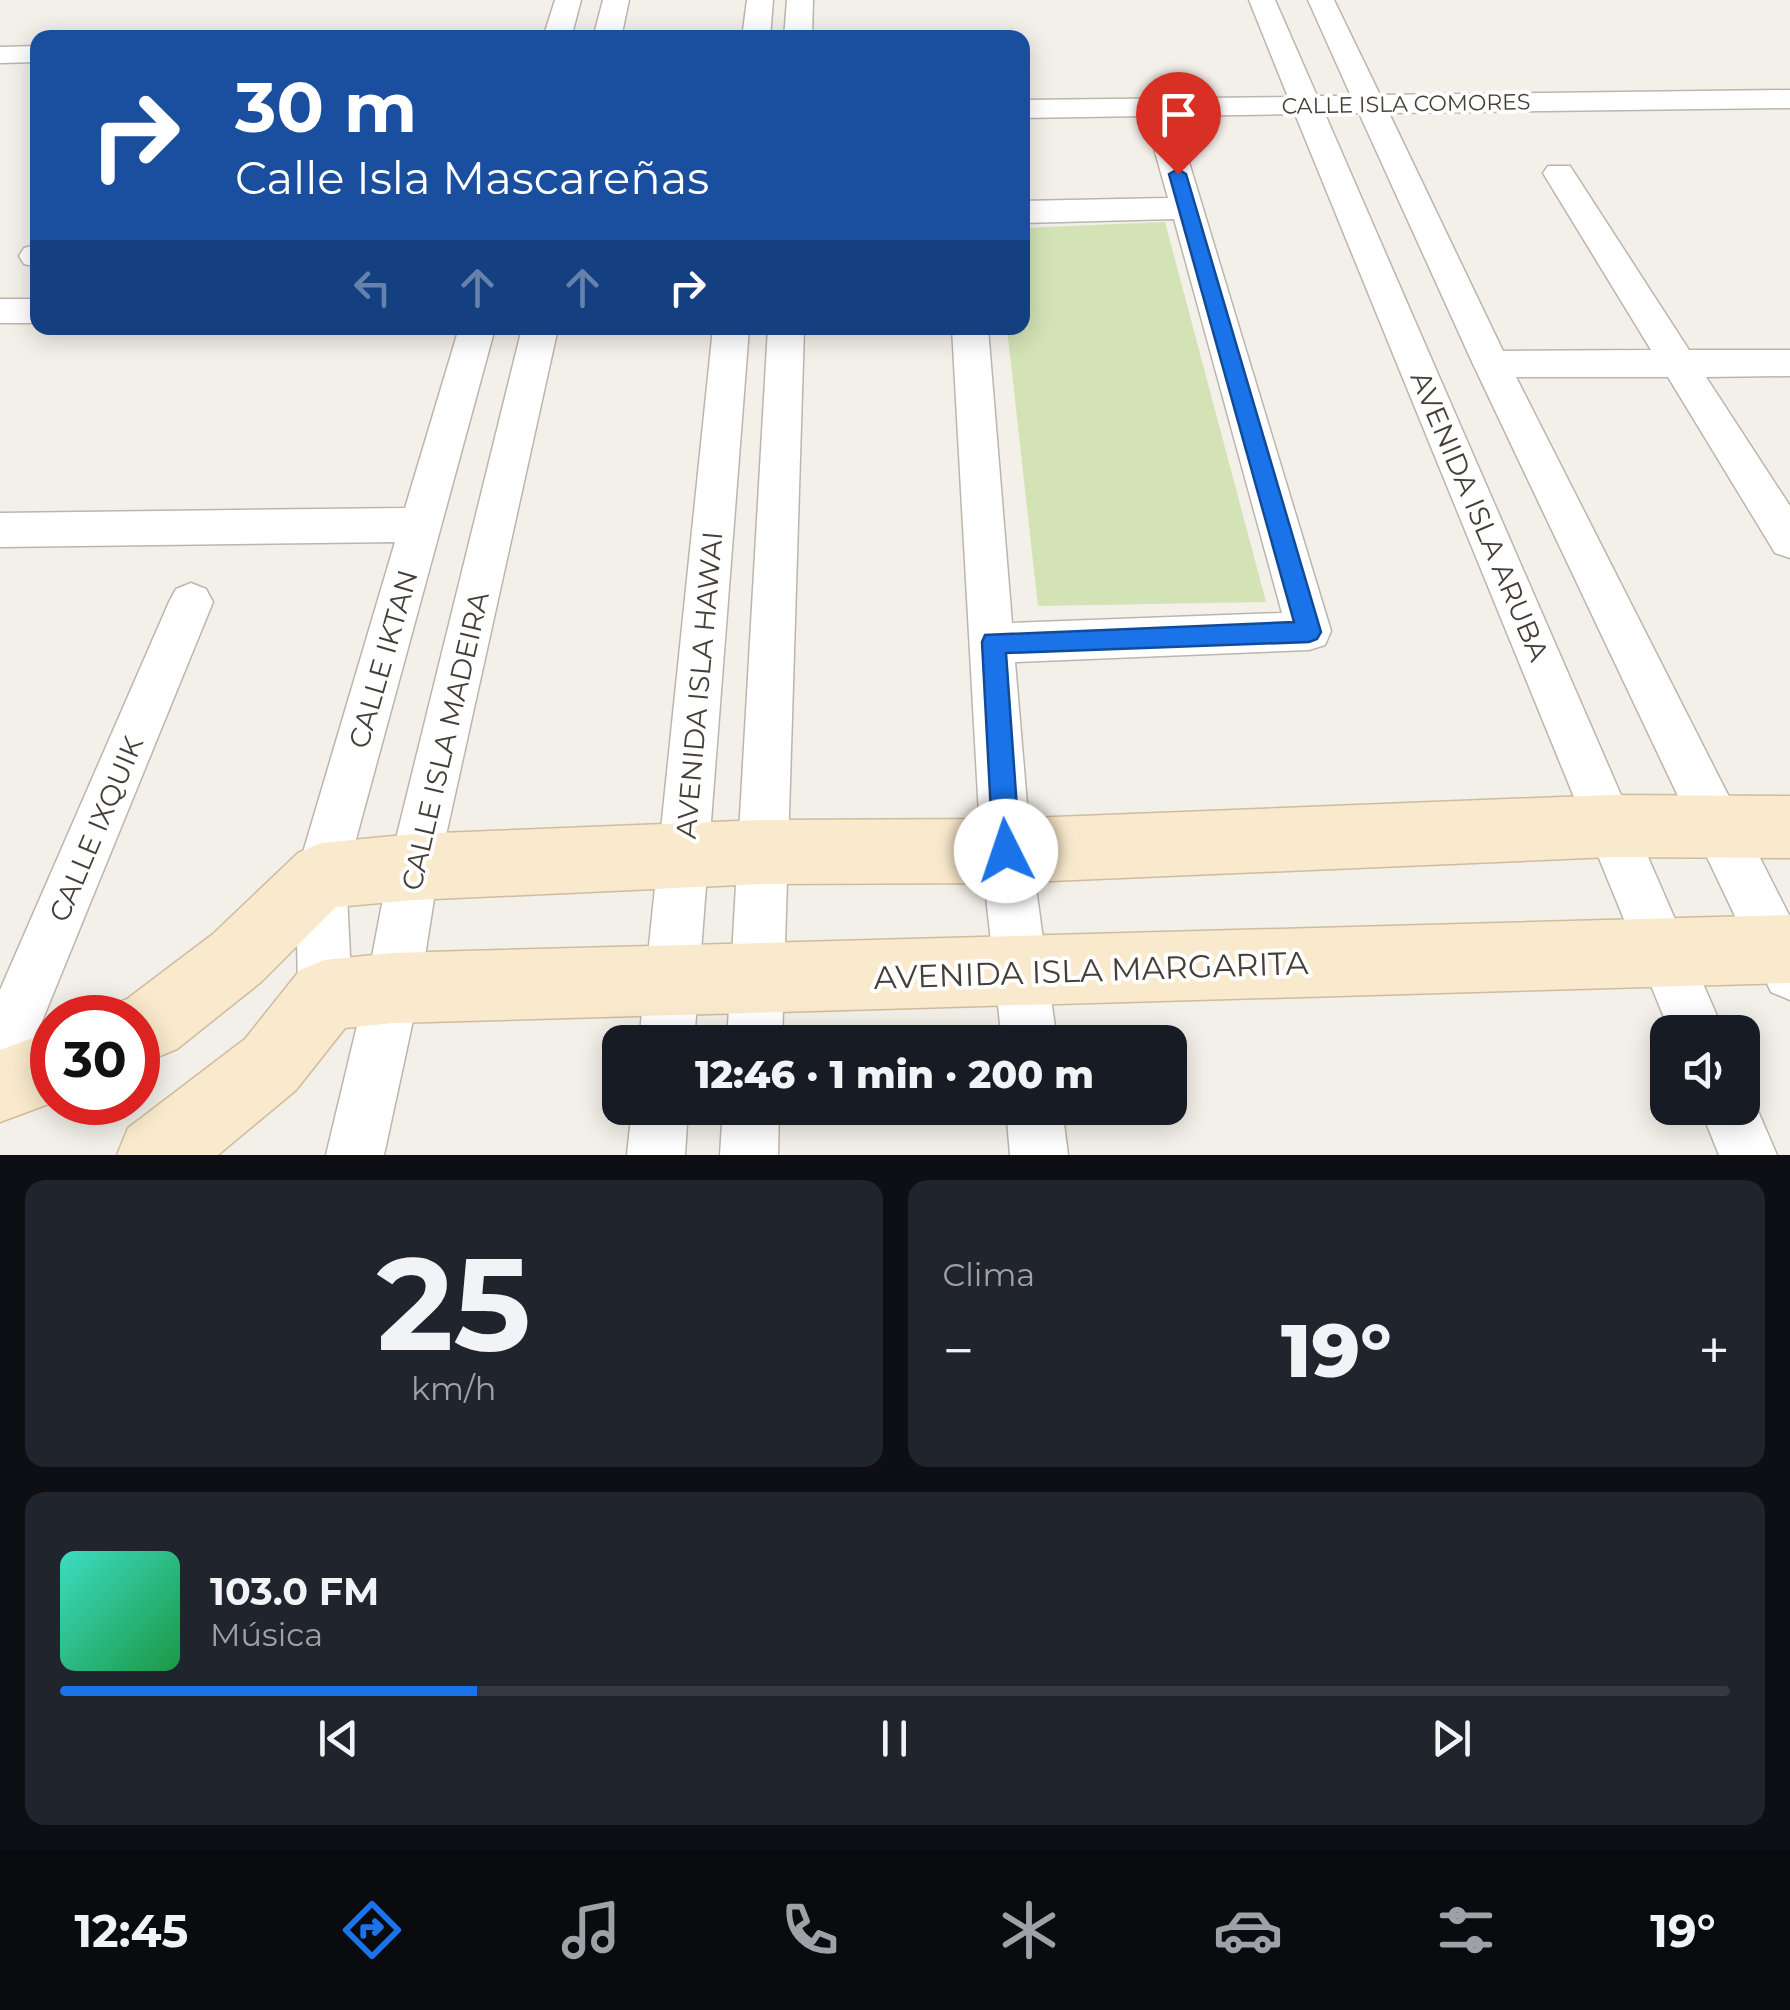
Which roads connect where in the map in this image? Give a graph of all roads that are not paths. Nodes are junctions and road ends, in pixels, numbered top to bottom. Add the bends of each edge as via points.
1 (568, 0) edge
2 (616, 0) edge
3 (760, 0) edge
4 (800, 0) edge
5 (1262, 0) edge
6 (1321, 0) edge
7 (559, 30) edge
8 (610, 30) edge
9 (757, 30) edge
10 (798, 30) edge
11 (30, 54) edge
12 (0, 55) edge
13 (1790, 99) edge
14 (1371, 105) junction
15 (1306, 106) junction
16 (1158, 108) junction
17 (1030, 110) edge
18 (1559, 173) dead end
19 (1187, 208) junction
20 (1030, 212) edge
21 (30, 310) edge
22 (0, 311) edge
23 (475, 335) edge
24 (538, 335) edge
25 (729, 335) edge
26 (786, 335) edge
27 (971, 335) edge
28 (1790, 363) edge
29 (1491, 364) junction
30 (1680, 366) junction
31 (422, 525) junction
32 (0, 530) edge
33 (1790, 541) edge
34 (191, 602) dead end
35 (994, 642) junction
36 (1611, 826) junction
37 (1790, 827) edge
38 (1721, 829) junction
39 (1006, 851) junction
40 (762, 852) junction
41 (684, 857) junction
42 (414, 867) junction
43 (321, 876) junction
44 (1662, 950) junction
45 (1786, 957) edge
46 (1022, 974) junction
47 (359, 991) junction
48 (755, 1011) edge
49 (668, 1012) edge
50 (1690, 1015) edge
51 (160, 1018) edge
52 (1027, 1025) edge
53 (0, 1056) edge
54 (30, 1075) edge
55 (0, 1086) edge
56 (659, 1125) edge
57 (750, 1125) edge
58 (1036, 1125) edge
59 (1735, 1125) edge
60 (155, 1155) edge
61 (355, 1155) edge
62 (656, 1155) edge
63 (749, 1155) edge
64 (1039, 1155) edge
65 (1748, 1155) edge

1 - 7 street
2 - 8 street
3 - 9 street
4 - 10 street
5 - 15 street, AVENIDA ISLA ARUBA
6 - 14 street
11 - 12 street
13 - 14 street, CALLE ISLA COMORES
14 - 15 street, CALLE ISLA COMORES
14 - 29 street
15 - 16 street, CALLE ISLA COMORES
15 - 36 street, AVENIDA ISLA ARUBA
16 - 17 street, CALLE ISLA COMORES
16 - 19 street
18 - 30 street
19 - 20 street
19 - 35 street via 1309,632
21 - 22 street
23 - 31 street, CALLE IKTAN
24 - 42 street, CALLE ISLA MADEIRA
25 - 41 street, AVENIDA ISLA HAWAI
26 - 40 street
27 - 35 street
28 - 30 street
29 - 30 street
29 - 38 street
30 - 33 street
31 - 32 street
31 - 43 street, CALLE IKTAN
34 - 53 street, CALLE IXQUIK
35 - 39 street
36 - 38 street
36 - 39 street
36 - 44 street, AVENIDA ISLA ARUBA
37 - 38 street
38 - 45 street
39 - 40 street
39 - 46 street
40 - 41 street
40 - 48 street
41 - 42 street
41 - 49 street, AVENIDA ISLA HAWAI
42 - 43 street
42 - 47 street, CALLE ISLA MADEIRA
43 - 47 street, CALLE IKTAN
43 - 51 street via 237,958
44 - 45 street, AVENIDA ISLA MARGARITA
44 - 46 street, AVENIDA ISLA MARGARITA
44 - 50 street, AVENIDA ISLA ARUBA
46 - 48 street, AVENIDA ISLA MARGARITA
46 - 52 street
47 - 49 street, AVENIDA ISLA MARGARITA
47 - 60 street via 312,1018 251,1086
47 - 61 street, CALLE ISLA MADEIRA
48 - 49 street, AVENIDA ISLA MARGARITA
54 - 55 street
56 - 62 street
57 - 63 street
58 - 64 street
59 - 65 street

